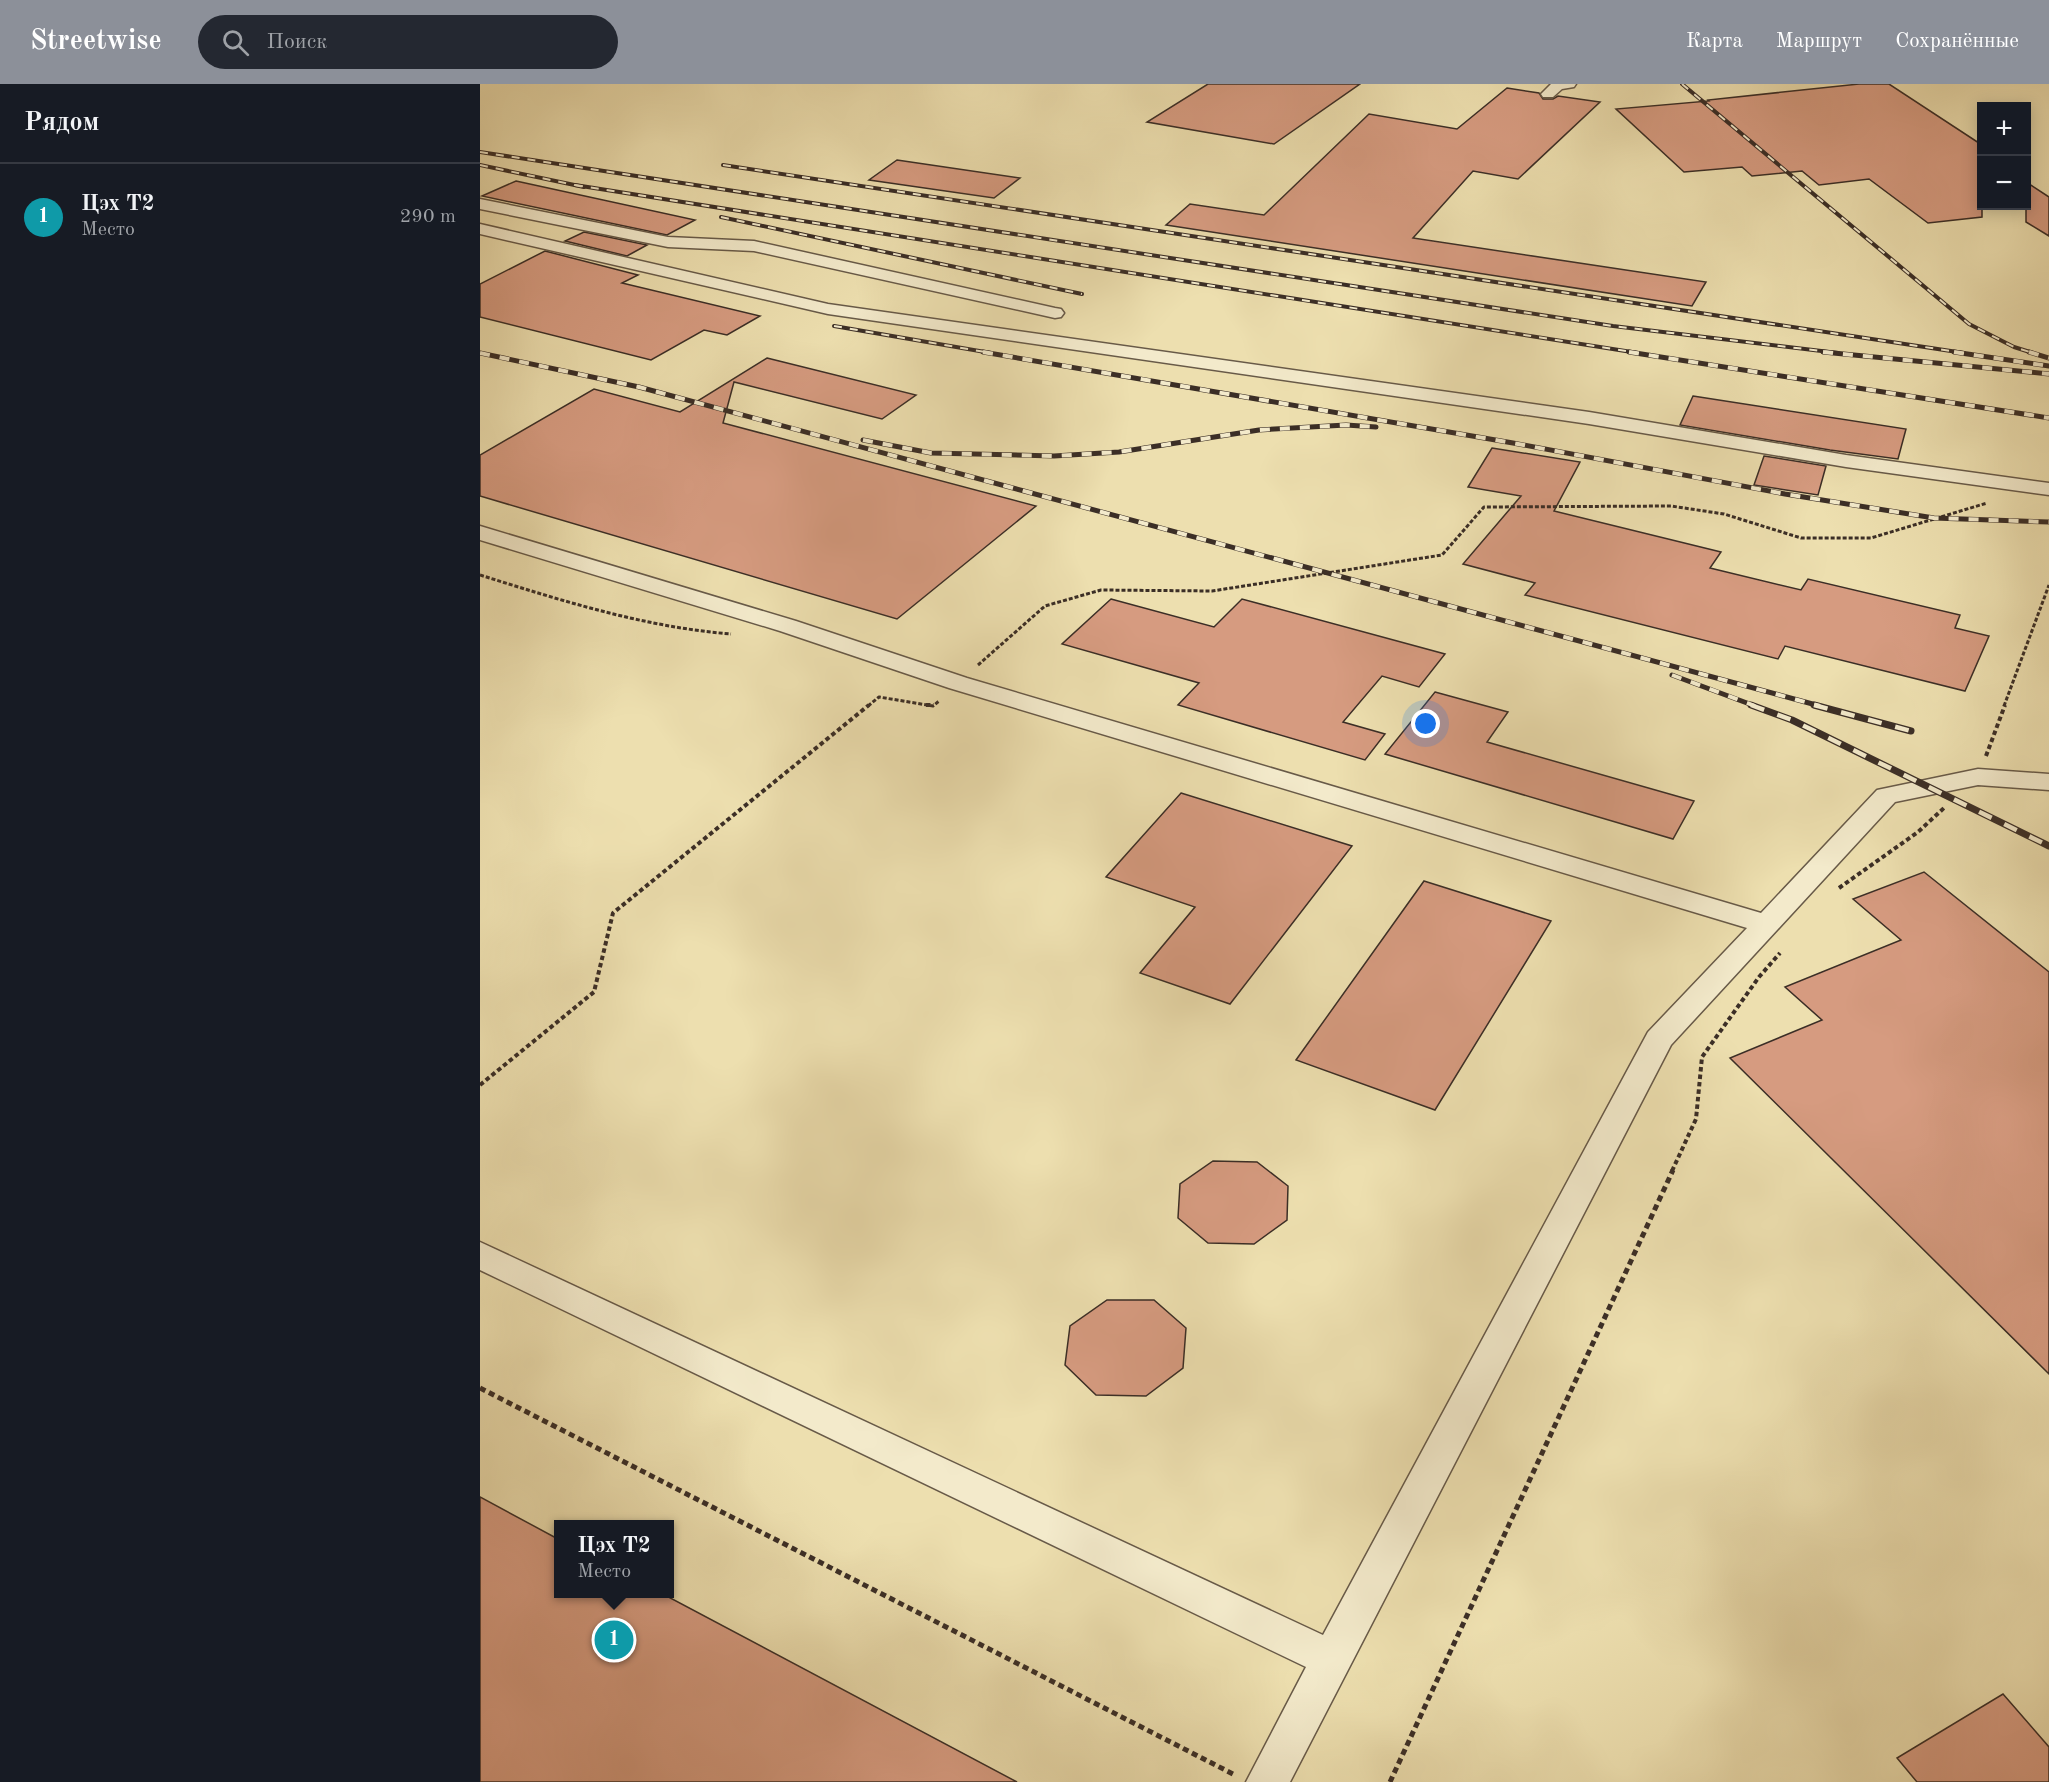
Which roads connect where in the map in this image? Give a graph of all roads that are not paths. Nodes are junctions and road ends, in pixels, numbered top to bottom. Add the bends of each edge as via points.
1 (1569, 84) edge
2 (1548, 94) dead end
3 (480, 204) edge
4 (480, 229) edge
5 (1055, 313) dead end
6 (2049, 489) edge
7 (480, 533) edge
8 (2049, 782) edge
9 (1774, 938) junction
10 (480, 1255) edge
11 (1332, 1659) junction
12 (1253, 1779) edge

1 - 2 street via 1558,85
3 - 5 street via 668,242 754,246
4 - 6 street via 828,309 1589,418 1846,461
7 - 9 street
8 - 9 street via 1978,777 1887,796
9 - 11 street via 1659,1038
10 - 11 street
11 - 12 street

